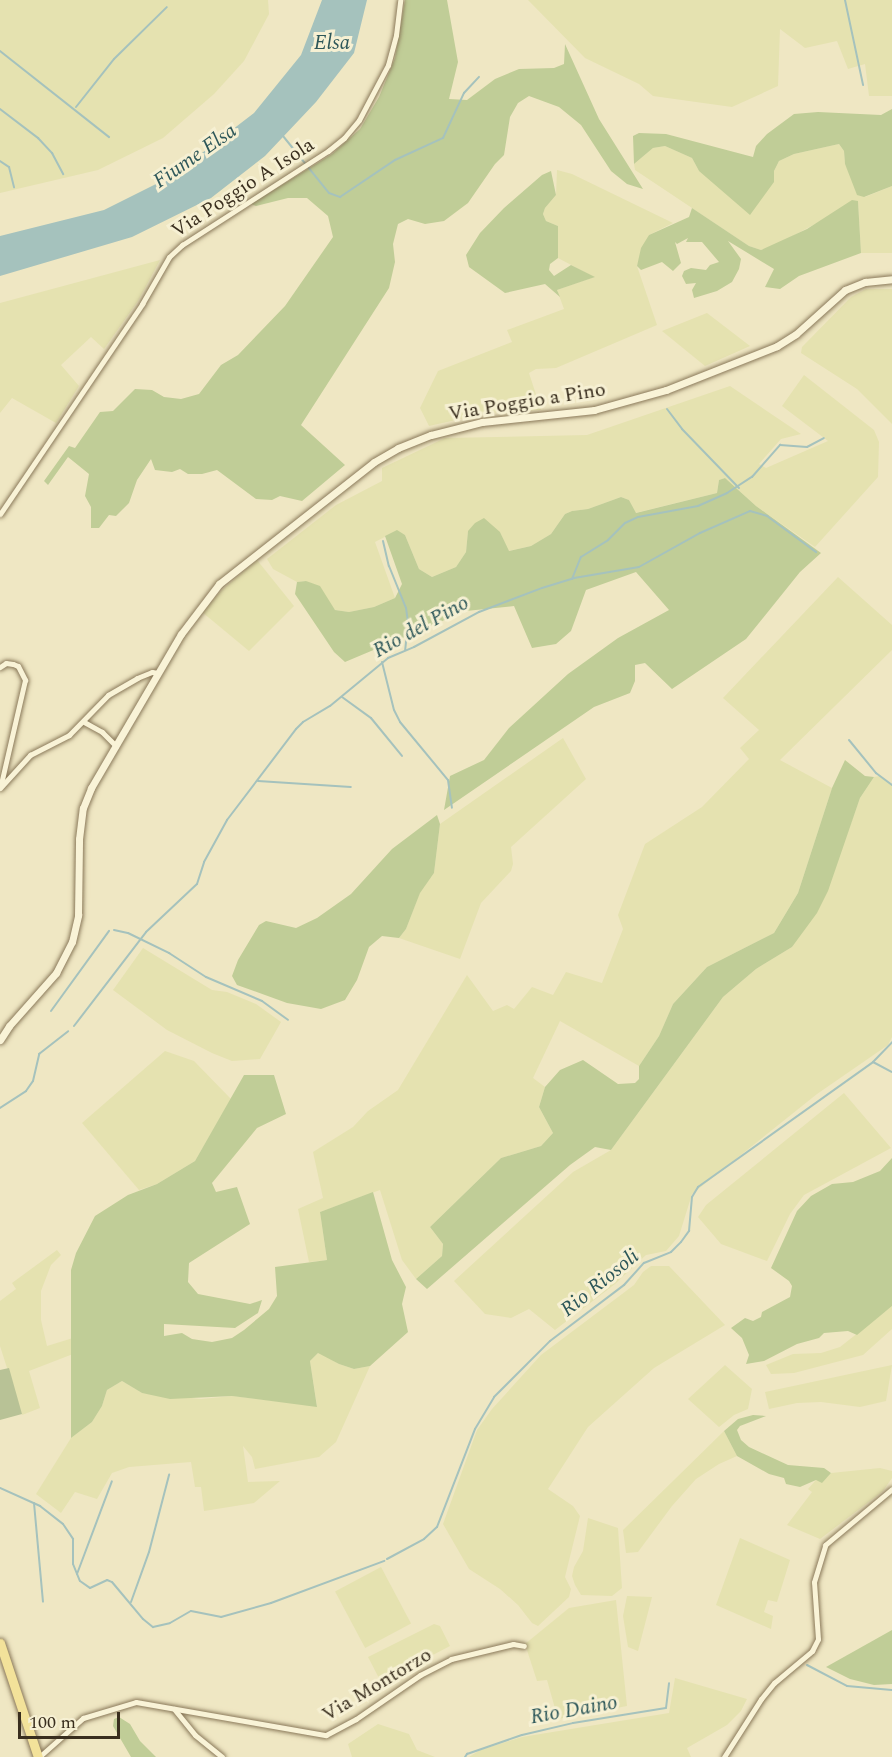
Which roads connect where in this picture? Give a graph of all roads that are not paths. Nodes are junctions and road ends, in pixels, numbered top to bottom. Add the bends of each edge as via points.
1 (400, 0) edge
2 (892, 279) edge
3 (0, 514) edge
4 (0, 667) edge
5 (158, 673) junction
6 (84, 722) junction
7 (116, 746) junction
8 (0, 787) edge
9 (0, 1040) edge
10 (892, 1488) edge
11 (0, 1643) edge
12 (524, 1646) dead end
13 (174, 1709) junction
14 (38, 1757) edge
15 (222, 1757) edge
16 (724, 1757) edge

1 - 3 street, Via Poggio A Isola via 388,65 372,100 344,138 169,257 142,304
2 - 5 street, Via Poggio a Pino via 865,282 845,290 777,346 666,390 594,410 482,422 398,448 374,462 219,584 200,606
4 - 8 street via 6,663 18,666 25,680
5 - 6 street via 137,678 108,695
5 - 7 street, Via Poggio a Pino
6 - 7 street
6 - 8 street via 69,735 30,755
7 - 9 street, Via Poggio a Pino via 83,808 78,915 72,942 56,973
10 - 16 street via 825,1545 814,1582 818,1639 812,1651 761,1699
11 - 14 main road
12 - 13 street, Via Montorzo via 513,1644 451,1659 326,1735
13 - 14 street, Via Montorzo via 136,1702 99,1712 83,1718
13 - 15 street

